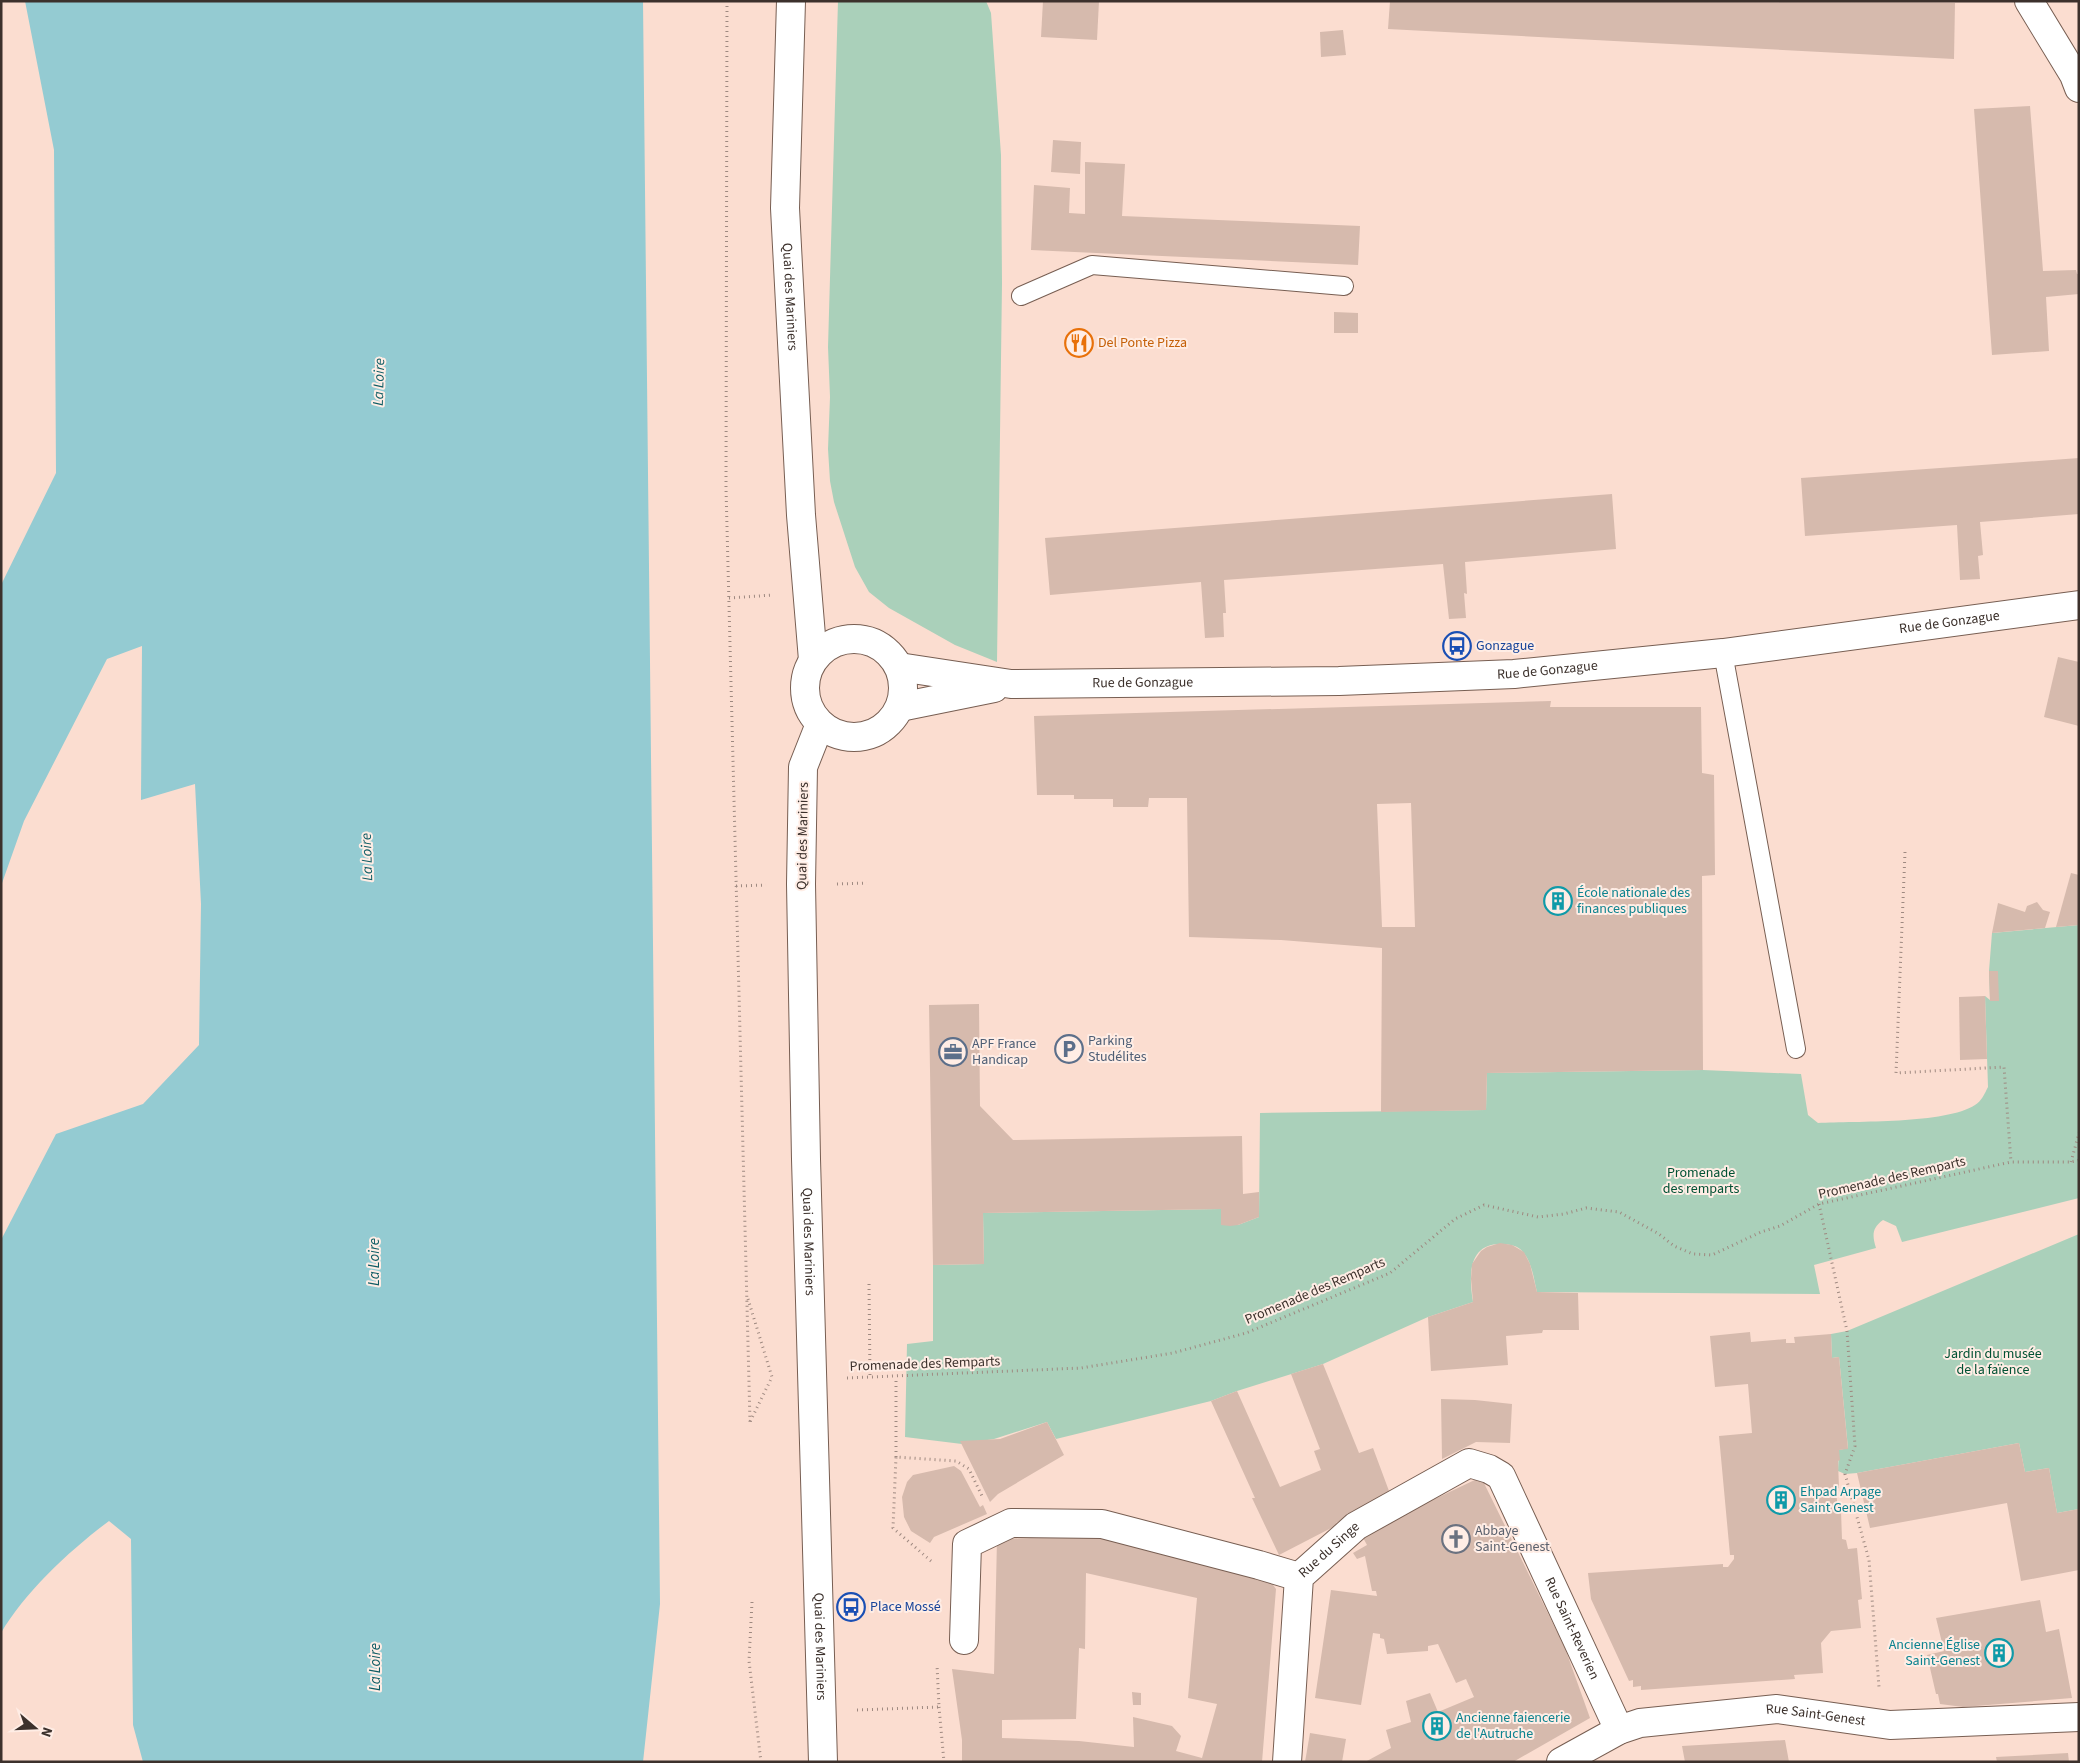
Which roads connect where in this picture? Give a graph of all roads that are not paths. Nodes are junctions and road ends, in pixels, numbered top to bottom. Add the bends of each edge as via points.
1 (791, 1) edge
2 (2029, 1) edge
3 (2079, 88) edge
4 (1344, 286) dead end
5 (1022, 296) dead end
6 (806, 592) junction
7 (2079, 605) edge
8 (839, 641) junction
9 (1723, 653) junction
10 (813, 660) junction
11 (899, 667) junction
12 (1011, 684) junction
13 (900, 707) junction
14 (820, 724) junction
15 (1796, 1049) dead end
16 (1469, 1463) joint
17 (1299, 1577) junction
18 (964, 1640) dead end
19 (2079, 1717) edge
20 (1619, 1730) junction
21 (823, 1762) edge
22 (1286, 1762) edge
23 (1561, 1762) edge

1 - 6 main road, Quai des Mariniers via 785,208
2 - 3 main road
4 - 5 lane via 1092,265
6 - 8 main road
6 - 10 main road, Quai des Mariniers
7 - 9 main road, Rue de Gonzague
8 - 10 main road
8 - 11 main road via 854,638 881,646
9 - 12 main road, Rue de Gonzague via 1514,674 1339,681
9 - 15 lane
10 - 14 main road via 804,685 810,711
11 - 12 main road, Rue de Gonzague
11 - 13 main road via 904,694
12 - 13 main road, Rue de Gonzague
13 - 14 main road via 892,720 866,736 850,738
14 - 21 main road, Quai des Mariniers via 804,766 802,884 806,1159
16 - 17 main road, Rue du Singe via 1356,1526
16 - 20 main road, Rue Saint-Reverien via 1501,1476
17 - 18 main road via 1102,1524 1011,1524 967,1544
17 - 22 main road, Rue du Singe
19 - 20 main road, Rue Saint-Genest via 1890,1724 1777,1709 1640,1723
20 - 23 main road, Rue Saint-Genest

